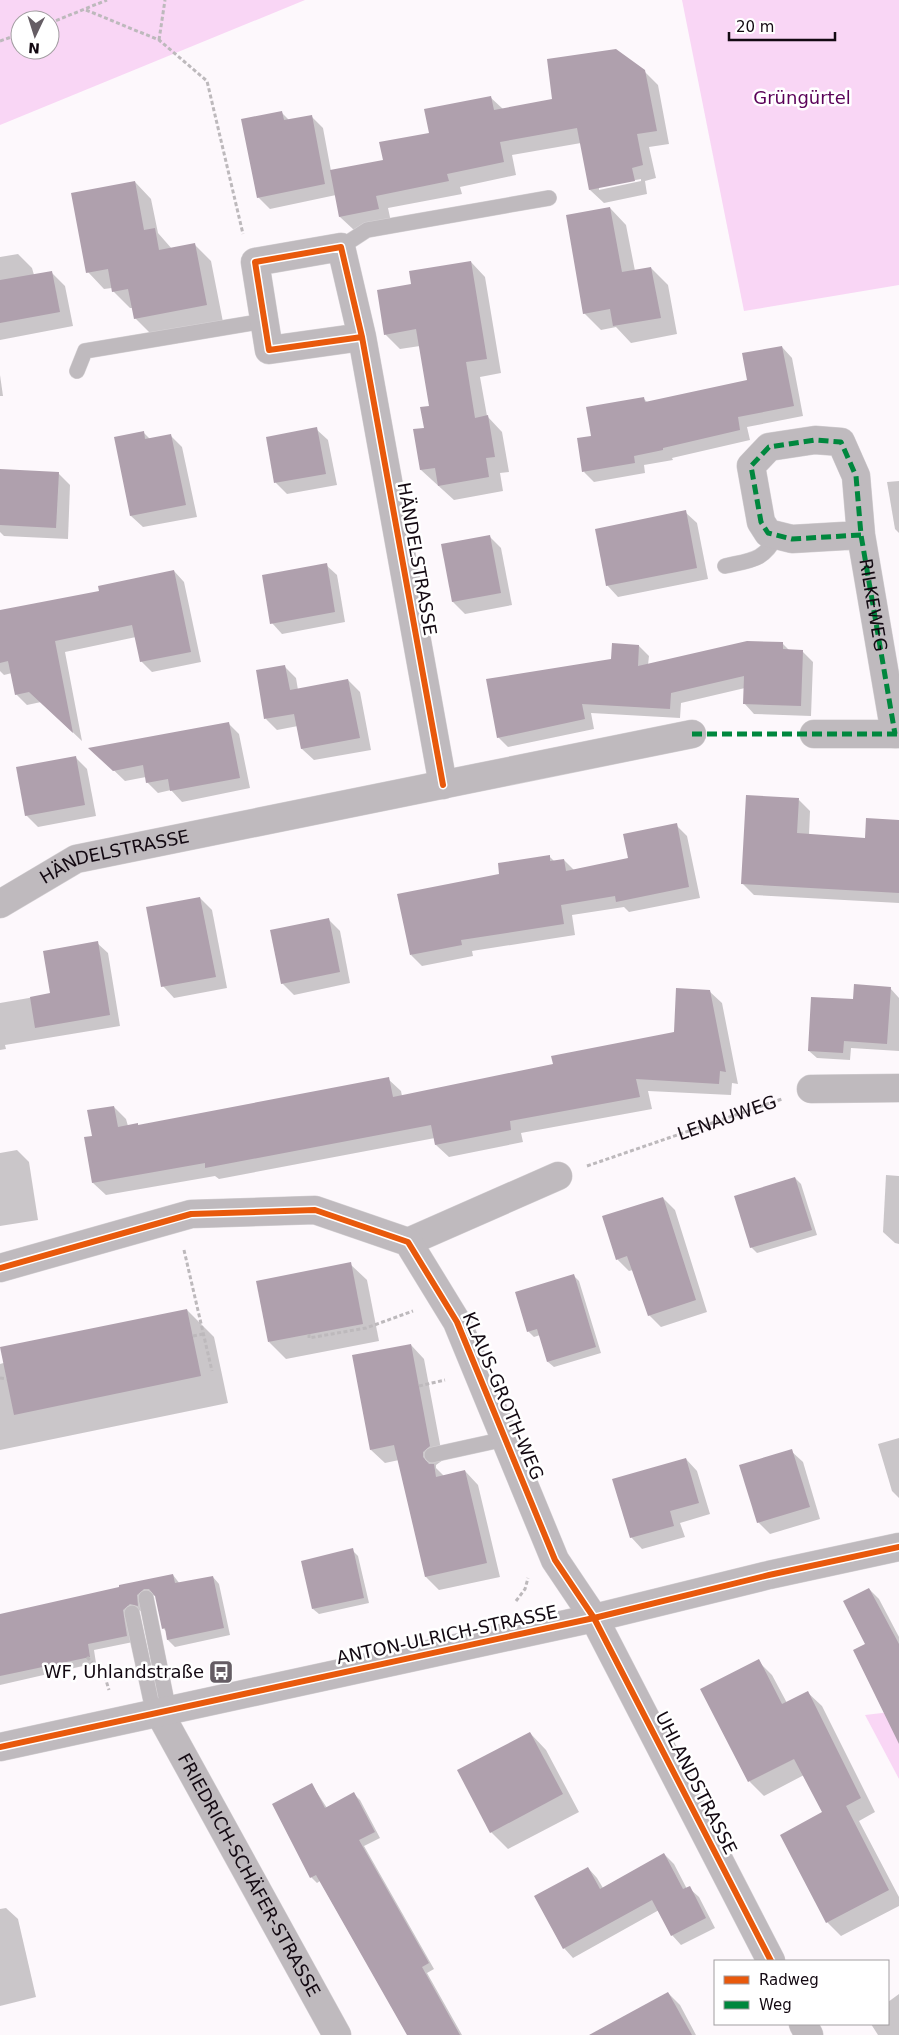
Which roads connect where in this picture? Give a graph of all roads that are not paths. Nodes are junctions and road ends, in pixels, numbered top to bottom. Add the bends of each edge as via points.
1 (549, 198) dead end
2 (341, 247) junction
3 (264, 320) junction
4 (362, 337) junction
5 (77, 371) dead end
6 (861, 534) junction
7 (777, 535) junction
8 (725, 566) dead end
9 (692, 734) dead end
10 (814, 734) dead end
11 (897, 734) edge
12 (443, 785) junction
13 (0, 904) edge
14 (899, 1088) edge
15 (810, 1089) road end
16 (558, 1176) road end
17 (408, 1242) junction
18 (0, 1268) edge
19 (505, 1439) junction
20 (432, 1455) dead end
21 (899, 1547) edge
22 (146, 1598) dead end
23 (132, 1613) dead end
24 (594, 1618) junction
25 (161, 1714) junction
26 (0, 1748) edge
27 (770, 1960) edge
28 (337, 2035) edge

1 - 2 lane via 366,230
2 - 3 street via 255,262
2 - 4 street, HÄNDELSTRASSE
3 - 4 street via 269,350
3 - 5 lane via 85,351
4 - 12 street, HÄNDELSTRASSE
6 - 7 street, RILKEWEG via 792,539
6 - 7 street, RILKEWEG via 856,476 841,442 815,440 769,447 751,466 761,522 768,533
6 - 11 street, RILKEWEG
7 - 8 lane via 770,548 758,559
9 - 12 street, HÄNDELSTRASSE
10 - 11 street, RILKEWEG
12 - 13 street, HÄNDELSTRASSE via 76,859
14 - 15 street
16 - 17 street
17 - 18 street via 315,1210 191,1214
17 - 19 street, KLAUS-GROTH-WEG via 457,1322
19 - 20 lane
19 - 24 street, KLAUS-GROTH-WEG via 555,1560
21 - 24 street, ANTON-ULRICH-STRASSE
22 - 25 lane
23 - 25 lane via 148,1687
24 - 25 street, ANTON-ULRICH-STRASSE
24 - 27 street, UHLANDSTRASSE
25 - 26 street, ANTON-ULRICH-STRASSE
25 - 28 street, FRIEDRICH-SCHÄFER-STRASSE

